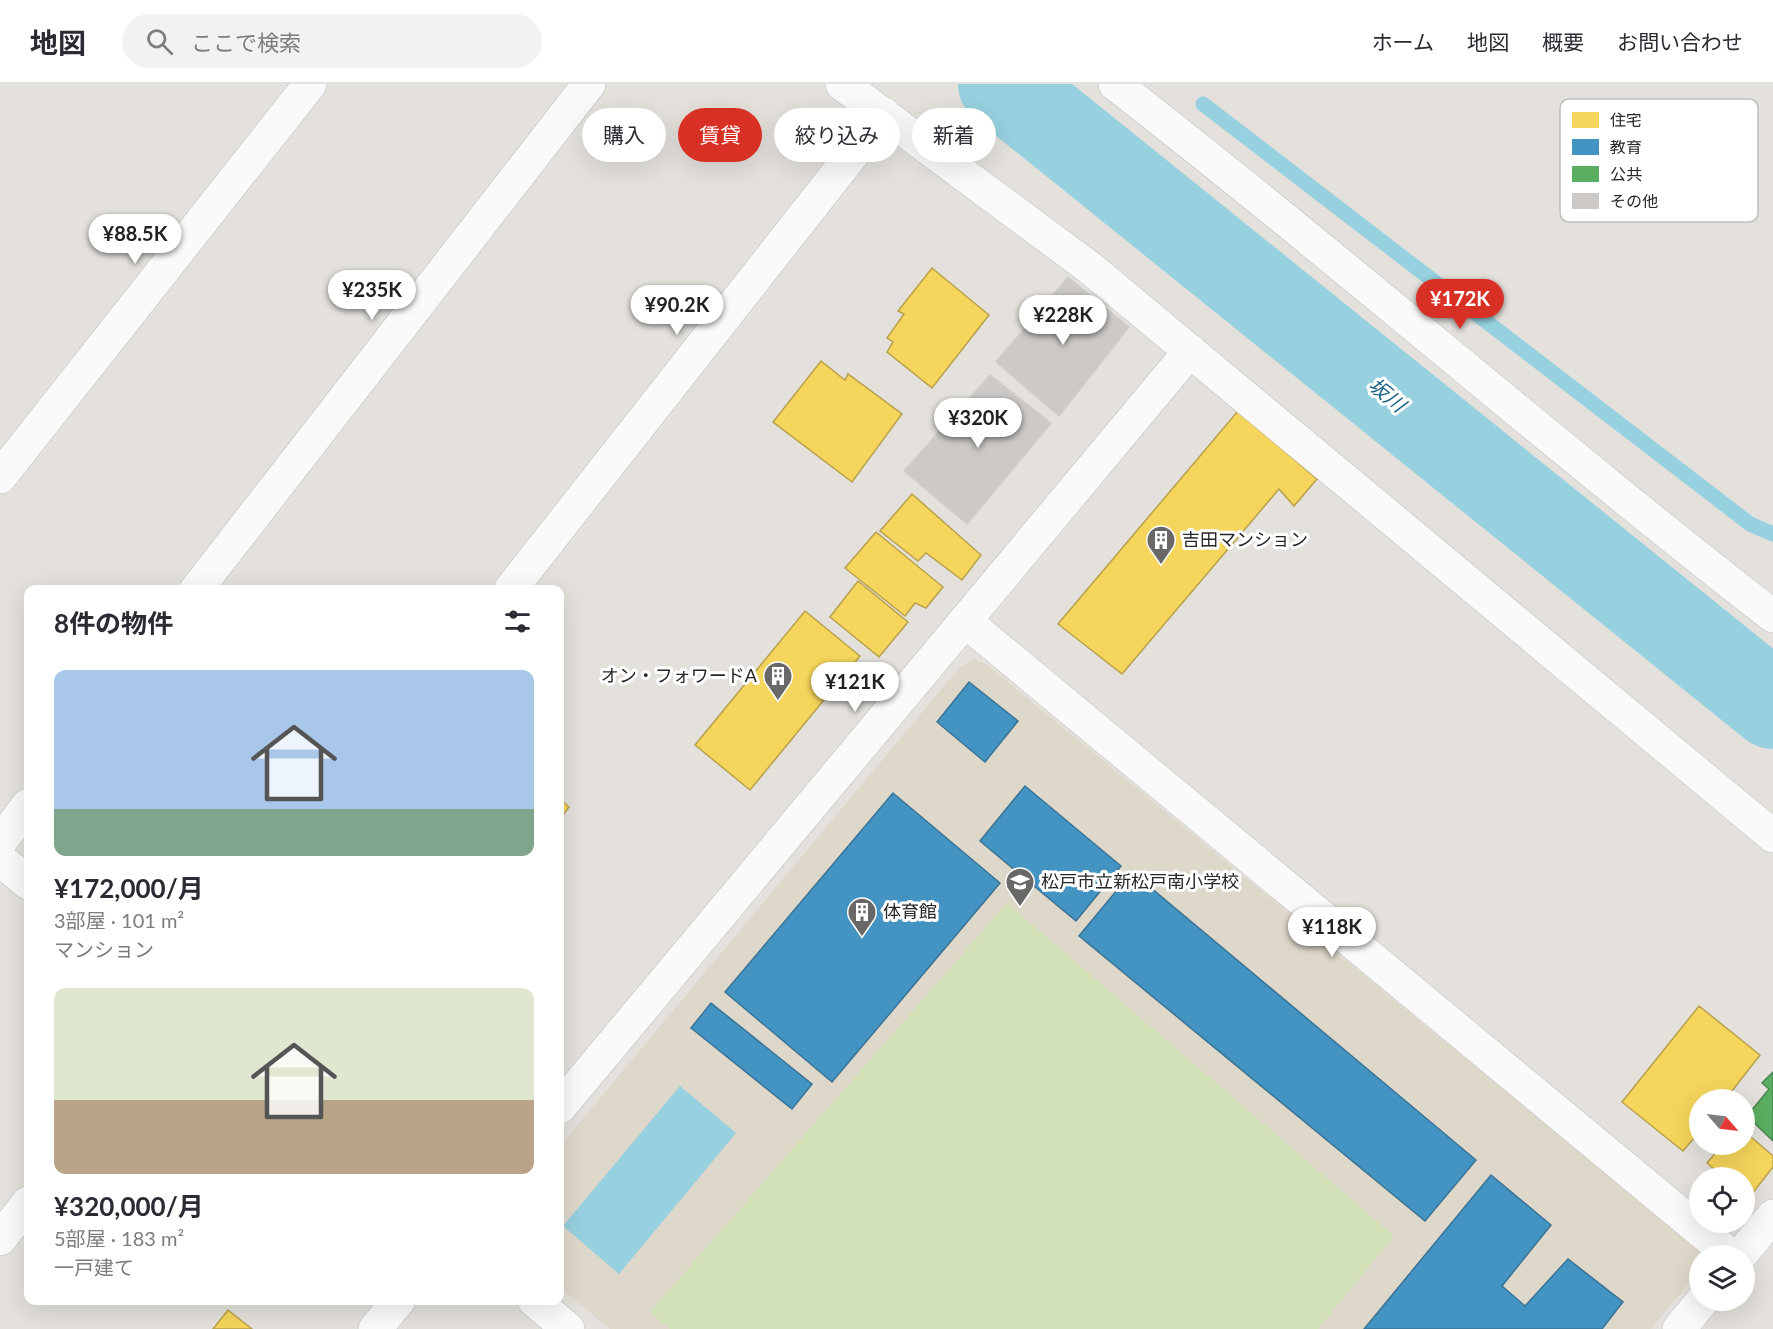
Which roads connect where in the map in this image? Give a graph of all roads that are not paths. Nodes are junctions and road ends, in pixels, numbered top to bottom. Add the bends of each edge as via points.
1 (310, 84) edge
2 (589, 84) edge
3 (842, 84) edge
4 (1115, 84) edge
5 (876, 108) edge
6 (900, 126) edge
7 (846, 162) edge
8 (1190, 351) junction
9 (0, 477) edge
10 (200, 585) edge
11 (514, 585) edge
12 (1773, 616) edge
13 (965, 621) junction
14 (24, 810) edge
15 (1773, 836) edge
16 (0, 842) edge
17 (0, 860) edge
18 (24, 880) edge
19 (564, 1102) edge
20 (24, 1208) edge
21 (1773, 1216) edge
22 (0, 1239) edge
23 (1718, 1245) edge
24 (1749, 1245) edge
25 (395, 1305) edge
26 (540, 1305) edge
27 (1694, 1311) edge
28 (375, 1329) edge
29 (568, 1329) edge
30 (1679, 1329) edge

1 - 9 street
2 - 10 street
3 - 5 street
4 - 12 street
6 - 8 street via 1090,268
7 - 11 street
8 - 13 street
8 - 15 street
13 - 19 street
13 - 23 street
14 - 16 street
17 - 18 street
20 - 22 street
21 - 24 street
25 - 28 street
26 - 29 street
27 - 30 street

